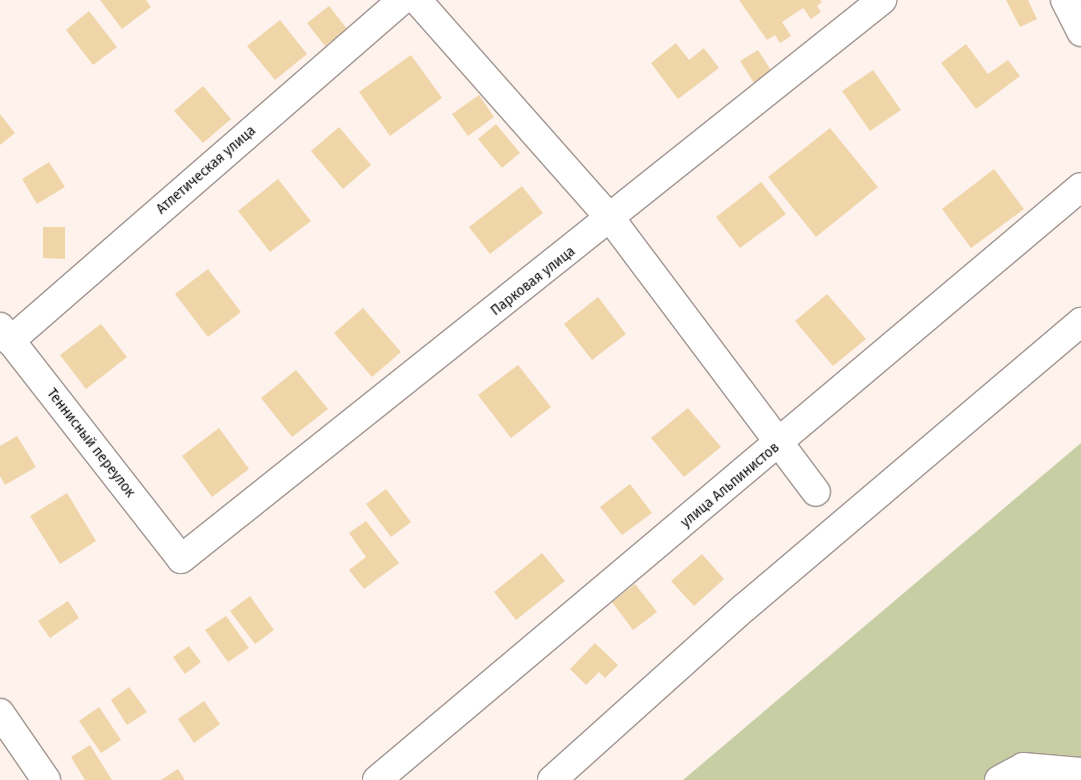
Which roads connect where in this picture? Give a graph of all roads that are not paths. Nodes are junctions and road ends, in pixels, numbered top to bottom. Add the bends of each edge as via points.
1 (402, 0) edge
2 (417, 0) edge
3 (882, 0) edge
4 (1065, 0) edge
5 (1081, 32) edge
6 (1081, 187) edge
7 (611, 220) junction
8 (1081, 322) edge
9 (5, 334) edge
10 (779, 444) junction
11 (816, 492) dead end
12 (182, 559) joint
13 (0, 713) edge
14 (1081, 772) edge
15 (46, 780) edge
16 (377, 780) edge
17 (552, 780) edge
18 (999, 780) edge

1 - 9 street, Атлетическая улица
2 - 7 street
3 - 7 street, Парковая улица
4 - 5 street
6 - 10 street, улица Альпинистов
7 - 10 street
7 - 12 street, Парковая улица
8 - 17 street via 745,607
9 - 12 street, Теннисный переулок
10 - 11 street
10 - 16 street, улица Альпинистов
13 - 15 street
14 - 18 street via 1023,768

